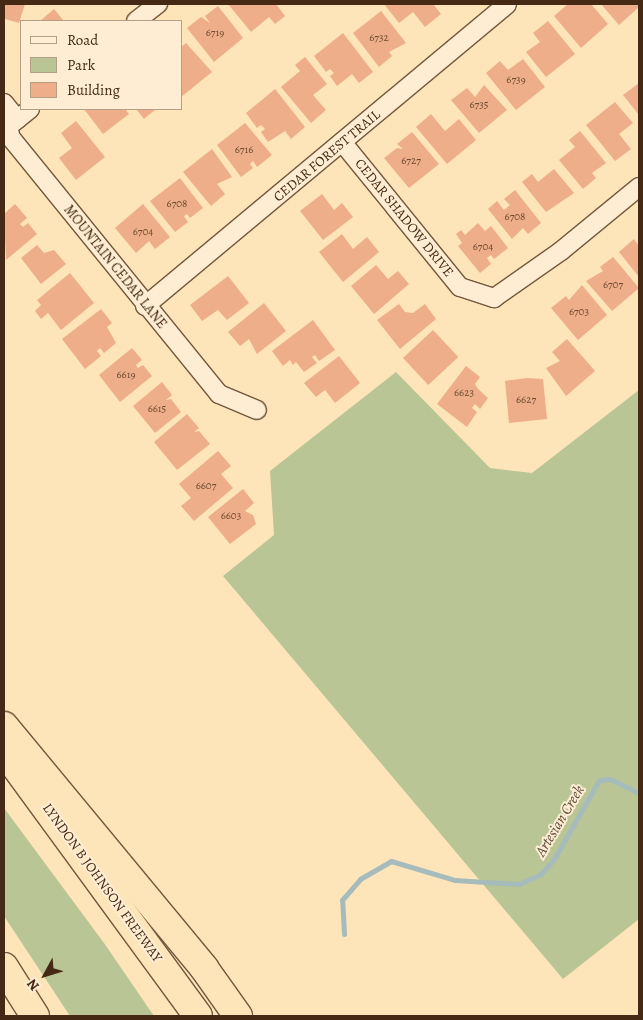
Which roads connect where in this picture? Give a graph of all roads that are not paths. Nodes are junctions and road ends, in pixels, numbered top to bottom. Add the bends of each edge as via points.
1 (158, 4) edge
2 (507, 4) edge
3 (137, 20) edge
4 (4, 104) edge
5 (23, 114) edge
6 (342, 142) junction
7 (639, 187) edge
8 (145, 306) junction
9 (257, 410) dead end
10 (4, 726) edge
11 (4, 751) edge
12 (4, 967) edge
13 (35, 1016) edge
14 (198, 1016) edge
15 (238, 1016) edge

1 - 3 street
2 - 6 street, CEDAR FOREST TRAIL
4 - 5 street
5 - 8 street, MOUNTAIN CEDAR LANE via 8,126 11,138
6 - 7 street, CEDAR SHADOW DRIVE via 460,287 494,298 561,251
6 - 8 street, CEDAR FOREST TRAIL
8 - 9 street, MOUNTAIN CEDAR LANE via 219,394
10 - 15 highway via 204,968
11 - 14 highway, LYNDON B JOHNSON FREEWAY via 106,886
12 - 13 highway

